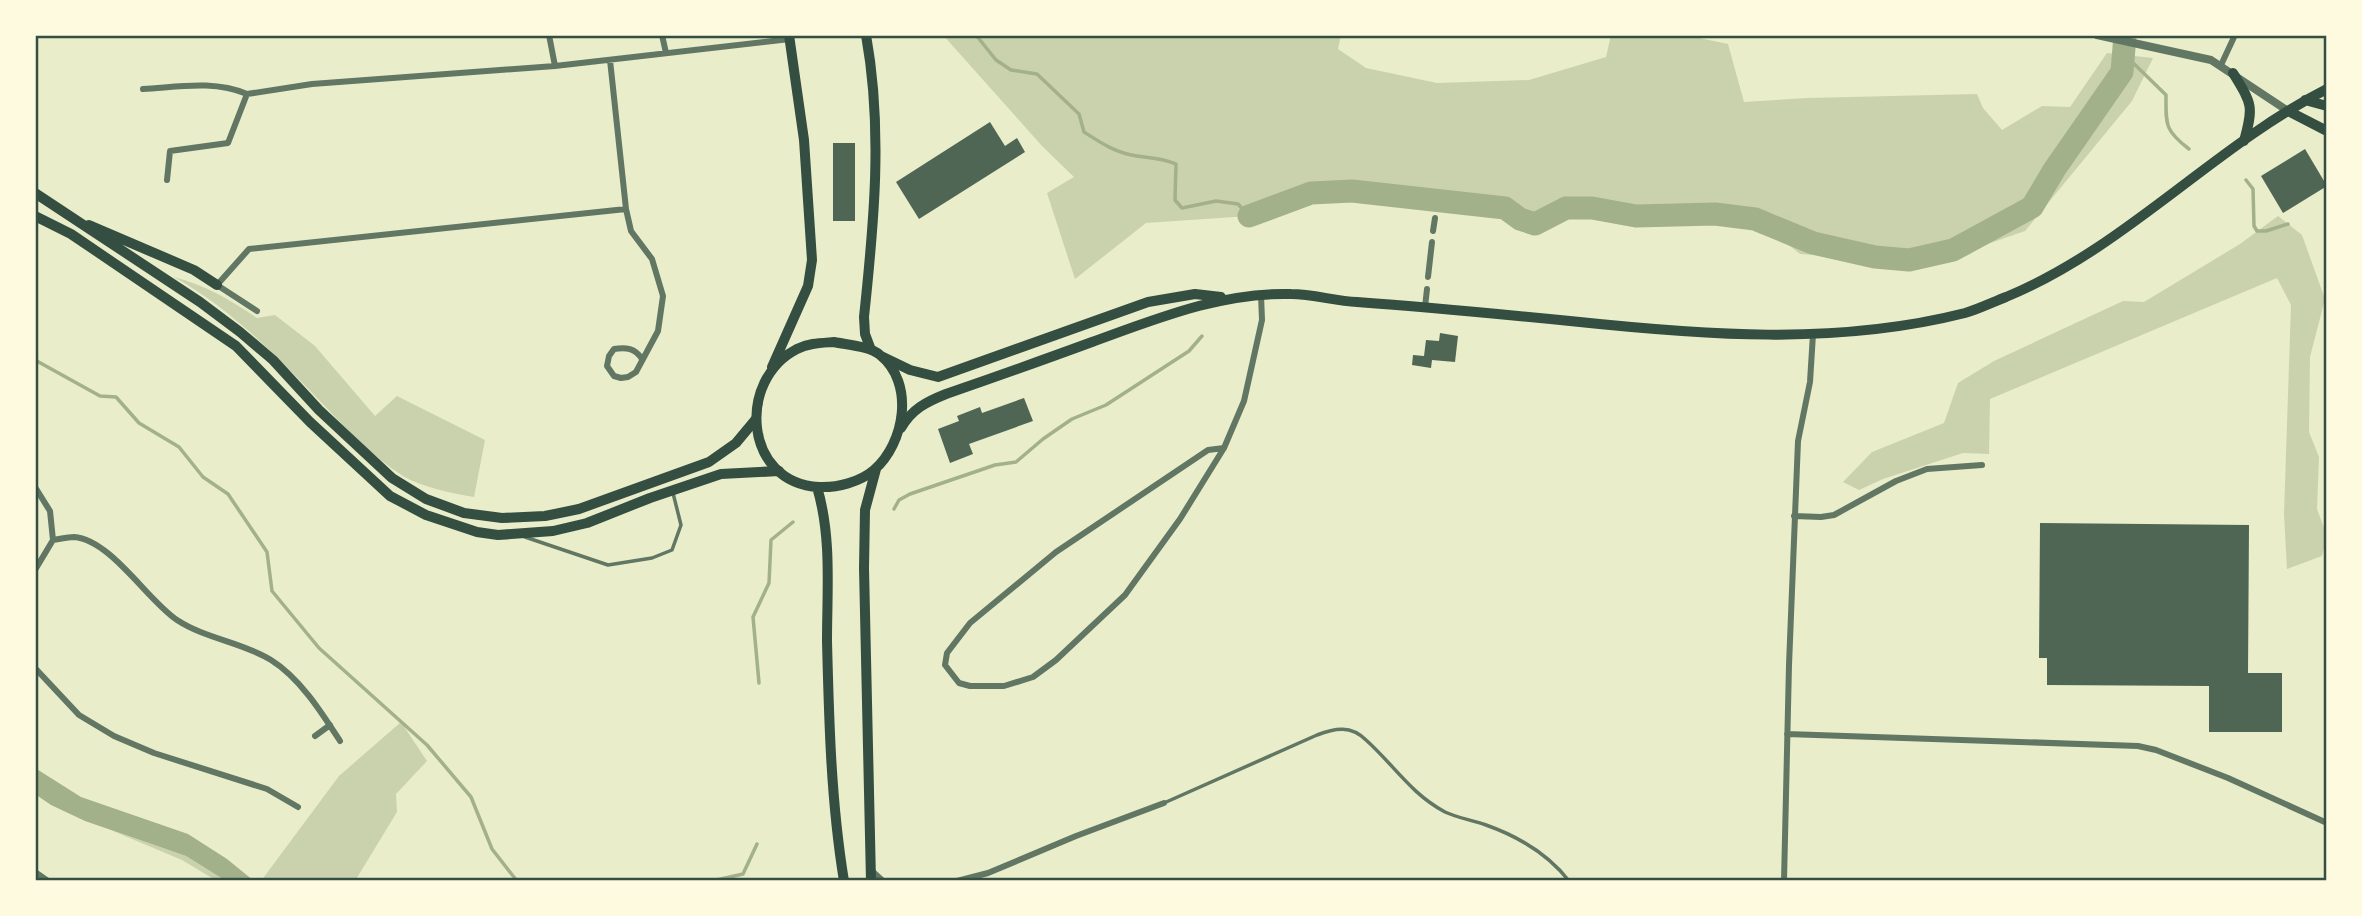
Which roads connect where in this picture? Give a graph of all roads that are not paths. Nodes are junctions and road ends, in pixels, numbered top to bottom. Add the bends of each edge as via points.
1 (548, 35) edge
2 (662, 35) edge
3 (866, 35) edge
4 (2097, 35) edge
5 (2235, 35) edge
6 (790, 37) edge
7 (766, 38) edge
8 (666, 53) junction
9 (610, 60) junction
10 (2221, 65) junction
11 (555, 66) junction
12 (2232, 73) junction
13 (143, 89) dead end
14 (2327, 89) edge
15 (247, 94) junction
16 (2305, 100) junction
17 (2327, 106) edge
18 (2288, 111) junction
19 (2327, 131) edge
20 (2244, 142) junction
21 (167, 180) dead end
22 (35, 193) edge
23 (626, 209) junction
24 (35, 216) edge
25 (1434, 218) dead end
26 (72, 219) junction
27 (1433, 231) dead end
28 (1432, 242) dead end
29 (1428, 277) dead end
30 (217, 285) junction
31 (1427, 289) dead end
32 (1261, 295) junction
33 (1229, 298) junction
34 (1425, 307) junction
35 (257, 311) dead end
36 (1814, 334) junction
37 (876, 353) junction
38 (642, 359) junction
39 (766, 379) junction
40 (756, 419) junction
41 (898, 433) junction
42 (1224, 448) junction
43 (1982, 465) dead end
44 (876, 469) junction
45 (779, 471) junction
46 (35, 487) edge
47 (817, 487) junction
48 (673, 491) junction
49 (1794, 516) junction
50 (518, 534) junction
51 (53, 540) junction
52 (35, 570) edge
53 (35, 668) edge
54 (330, 725) junction
55 (1787, 734) junction
56 (315, 736) dead end
57 (340, 741) dead end
58 (1164, 803) joint
59 (298, 807) dead end
60 (2327, 823) edge
61 (35, 872) edge
62 (871, 875) edge
63 (48, 881) edge
64 (844, 881) edge
65 (883, 881) edge
66 (957, 881) edge
67 (1569, 881) edge
68 (1784, 881) edge

1 - 11 street
2 - 8 street
3 - 37 highway via 877,129 864,317 865,334
4 - 10 street
5 - 10 street
6 - 7 street
6 - 39 highway via 804,140 812,260 808,286
7 - 8 street
8 - 9 street
9 - 11 street
9 - 23 street
10 - 12 street
11 - 15 street via 312,84
12 - 18 street
12 - 20 main road via 2252,113
13 - 15 street via 212,84
14 - 16 main road
15 - 21 street via 228,143 170,151
16 - 17 main road
16 - 18 main road
18 - 19 main road
18 - 20 main road
20 - 36 main road via 2031,287 1970,312 1903,327
22 - 26 main road
23 - 30 street via 249,249
23 - 38 street via 631,231 652,259 663,296 658,331
24 - 50 main road via 71,234 236,346 390,496 426,515 477,532
25 - 27 street
26 - 30 main road
26 - 40 main road via 240,332 392,478 426,499 464,513 502,519 579,509 709,462 736,443
28 - 29 street
30 - 35 street
31 - 34 street
32 - 33 main road
32 - 34 main road
32 - 42 street via 1262,320 1244,401
33 - 37 main road via 1195,294 1148,302 938,377 910,370
33 - 41 main road via 1172,313 946,394 908,415
34 - 36 main road via 1660,330
36 - 49 street via 1812,374 1798,441
37 - 39 highway via 834,342 807,345 787,356
37 - 41 highway via 894,373 900,388
38 - 38 street via 628,377 614,376 607,366 614,349 629,348
39 - 40 highway
40 - 45 highway via 770,465
41 - 44 highway
42 - 42 street via 1125,595 1056,660 1032,677 1004,686 959,683 945,665 947,653 970,623 1056,552 1208,450
43 - 49 street via 1927,469 1834,515
44 - 47 highway via 862,479
44 - 62 highway via 865,510 864,568
45 - 47 highway
45 - 48 main road via 722,474
46 - 51 street via 50,511
47 - 64 highway via 826,525 828,709
48 - 50 main road via 587,523
48 - 50 lane via 681,525 672,550 652,558 608,565
49 - 55 street
51 - 52 street
51 - 54 street via 75,537 91,542 176,619 271,660 293,679
53 - 59 street via 79,715 114,736 267,789
54 - 56 street
54 - 57 street
55 - 60 street via 2138,746 2228,778
55 - 68 street
58 - 66 street
58 - 67 lane via 1317,735 1346,728 1365,738 1427,801 1447,813 1508,834 1550,860
61 - 63 street
62 - 65 street

